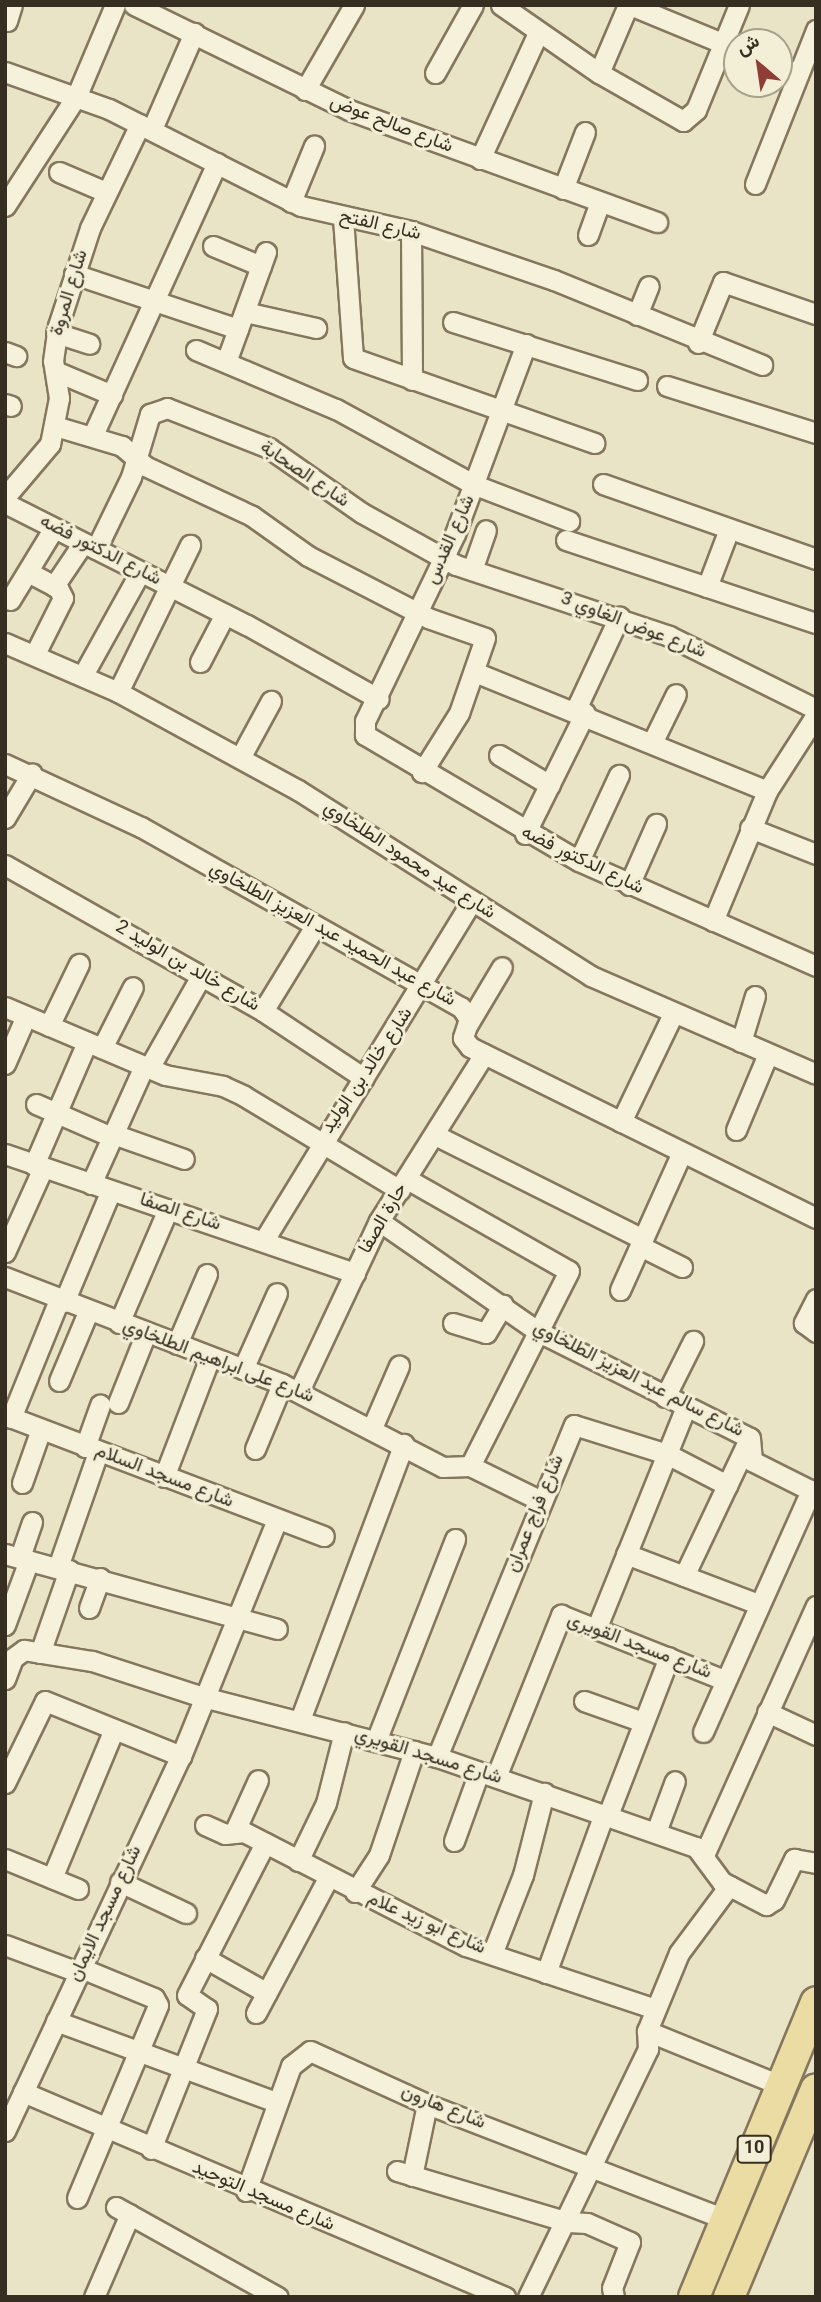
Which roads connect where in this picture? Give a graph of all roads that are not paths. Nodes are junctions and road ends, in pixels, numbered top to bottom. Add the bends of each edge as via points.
1 (115, 5) edge
2 (134, 5) edge
3 (354, 5) edge
4 (473, 5) edge
5 (501, 5) edge
6 (629, 5) edge
7 (739, 5) edge
8 (531, 20) edge
9 (734, 28) edge
10 (816, 30) edge
11 (194, 33) junction
12 (723, 43) edge
13 (723, 58) edge
14 (5, 72) edge
15 (793, 72) edge
16 (435, 73) dead end
17 (599, 73) junction
18 (798, 74) junction
19 (305, 90) junction
20 (77, 95) junction
21 (146, 126) junction
22 (585, 132) dead end
23 (314, 146) dead end
24 (480, 159) junction
25 (217, 163) junction
26 (59, 172) dead end
27 (755, 184) dead end
28 (564, 189) junction
29 (106, 192) junction
30 (291, 202) junction
31 (600, 202) junction
32 (5, 206) edge
33 (343, 218) junction
34 (657, 222) dead end
35 (411, 232) junction
36 (587, 235) dead end
37 (213, 246) dead end
38 (74, 274) junction
39 (649, 286) dead end
40 (154, 301) junction
41 (816, 314) edge
42 (637, 315) junction
43 (241, 321) junction
44 (453, 322) dead end
45 (316, 328) dead end
46 (56, 332) junction
47 (698, 343) junction
48 (89, 344) dead end
49 (526, 344) junction
50 (196, 350) dead end
51 (226, 362) junction
52 (762, 365) dead end
53 (55, 371) junction
54 (412, 380) junction
55 (638, 380) dead end
56 (667, 386) dead end
57 (112, 395) junction
58 (502, 411) junction
59 (55, 426) junction
60 (816, 433) edge
61 (93, 435) junction
62 (595, 443) dead end
63 (136, 457) junction
64 (603, 484) dead end
65 (475, 485) junction
66 (9, 488) edge
67 (5, 503) edge
68 (54, 528) junction
69 (729, 529) junction
70 (486, 530) dead end
71 (190, 545) dead end
72 (89, 546) junction
73 (445, 557) junction
74 (816, 559) edge
75 (472, 570) junction
76 (28, 572) junction
77 (140, 572) junction
78 (54, 586) junction
79 (170, 587) junction
80 (708, 587) junction
81 (10, 600) dead end
82 (419, 612) junction
83 (225, 614) junction
84 (618, 617) junction
85 (816, 623) edge
86 (5, 643) edge
87 (36, 654) junction
88 (200, 662) dead end
89 (477, 673) junction
90 (83, 675) junction
91 (118, 692) junction
92 (676, 694) dead end
93 (379, 699) junction
94 (271, 701) dead end
95 (816, 709) edge
96 (580, 711) junction
97 (816, 715) edge
98 (363, 730) joint
99 (653, 741) junction
100 (499, 755) dead end
101 (240, 758) junction
102 (5, 764) edge
103 (422, 772) junction
104 (32, 773) junction
105 (620, 775) dead end
106 (550, 785) junction
107 (767, 791) junction
108 (5, 818) edge
109 (656, 824) dead end
110 (750, 828) junction
111 (525, 834) junction
112 (816, 854) edge
113 (579, 862) junction
114 (5, 865) edge
115 (629, 885) junction
116 (472, 901) junction
117 (713, 922) junction
118 (315, 926) junction
119 (79, 964) dead end
120 (816, 966) edge
121 (502, 967) dead end
122 (201, 976) junction
123 (424, 986) junction
124 (133, 987) dead end
125 (755, 996) dead end
126 (5, 1007) edge
127 (263, 1011) junction
128 (673, 1014) junction
129 (26, 1016) junction
130 (468, 1024) junction
131 (49, 1026) junction
132 (741, 1042) junction
133 (94, 1045) junction
134 (484, 1054) junction
135 (768, 1054) junction
136 (5, 1064) edge
137 (147, 1067) junction
138 (816, 1074) edge
139 (363, 1078) junction
140 (36, 1104) dead end
141 (57, 1113) junction
142 (621, 1122) junction
143 (736, 1130) dead end
144 (113, 1135) junction
145 (435, 1135) junction
146 (320, 1143) junction
147 (682, 1152) junction
148 (5, 1154) edge
149 (184, 1159) dead end
150 (38, 1167) junction
151 (91, 1184) junction
152 (403, 1185) junction
153 (111, 1191) junction
154 (168, 1209) junction
155 (816, 1218) edge
156 (379, 1221) junction
157 (264, 1240) junction
158 (642, 1242) junction
159 (5, 1252) edge
160 (682, 1267) dead end
161 (355, 1273) junction
162 (206, 1274) dead end
163 (5, 1277) edge
164 (620, 1290) dead end
165 (277, 1293) dead end
166 (816, 1299) edge
167 (61, 1301) junction
168 (503, 1306) junction
169 (88, 1312) junction
170 (453, 1322) dead end
171 (119, 1323) junction
172 (812, 1331) edge
173 (539, 1332) junction
174 (146, 1333) junction
175 (692, 1341) dead end
176 (177, 1345) junction
177 (210, 1357) junction
178 (399, 1366) dead end
179 (243, 1369) junction
180 (59, 1381) dead end
181 (291, 1387) junction
182 (665, 1397) junction
183 (686, 1408) junction
184 (8, 1417) edge
185 (372, 1428) junction
186 (41, 1429) junction
187 (750, 1438) junction
188 (404, 1444) junction
189 (91, 1449) junction
190 (255, 1449) dead end
191 (667, 1454) junction
192 (470, 1466) junction
193 (164, 1477) junction
194 (22, 1483) dead end
195 (727, 1485) junction
196 (813, 1492) edge
197 (541, 1501) junction
198 (277, 1520) junction
199 (32, 1522) dead end
200 (324, 1536) dead end
201 (455, 1539) dead end
202 (626, 1554) junction
203 (13, 1557) edge
204 (63, 1568) junction
205 (684, 1576) junction
206 (100, 1578) junction
207 (758, 1604) junction
208 (816, 1606) edge
209 (89, 1608) dead end
210 (237, 1615) junction
211 (5, 1625) edge
212 (597, 1627) junction
213 (277, 1629) dead end
214 (40, 1653) junction
215 (669, 1657) junction
216 (5, 1679) edge
217 (724, 1680) junction
218 (203, 1697) junction
219 (584, 1701) dead end
220 (767, 1712) junction
221 (300, 1720) junction
222 (643, 1723) junction
223 (114, 1729) junction
224 (344, 1732) junction
225 (703, 1732) dead end
226 (816, 1735) edge
227 (376, 1741) junction
228 (415, 1751) junction
229 (181, 1756) junction
230 (437, 1758) junction
231 (7, 1772) edge
232 (488, 1774) junction
233 (258, 1780) dead end
234 (676, 1781) dead end
235 (544, 1793) junction
236 (606, 1814) junction
237 (205, 1825) dead end
238 (656, 1832) junction
239 (234, 1833) junction
240 (454, 1841) dead end
241 (265, 1843) junction
242 (704, 1855) junction
243 (5, 1859) edge
244 (298, 1861) junction
245 (816, 1863) edge
246 (52, 1878) junction
247 (328, 1878) junction
248 (120, 1882) junction
249 (729, 1886) junction
250 (78, 1889) dead end
251 (355, 1892) junction
252 (186, 1913) dead end
253 (5, 1945) edge
254 (492, 1954) junction
255 (205, 1958) junction
256 (79, 1970) junction
257 (546, 1973) junction
258 (267, 1993) junction
259 (816, 2002) edge
260 (655, 2009) junction
261 (256, 2013) dead end
262 (56, 2021) junction
263 (647, 2031) junction
264 (138, 2052) junction
265 (184, 2066) junction
266 (780, 2085) junction
267 (813, 2101) edge
268 (276, 2102) junction
269 (15, 2103) edge
270 (427, 2104) junction
271 (106, 2129) junction
272 (5, 2131) edge
273 (151, 2149) junction
274 (596, 2166) junction
275 (246, 2191) junction
276 (77, 2198) dead end
277 (725, 2219) junction
278 (568, 2222) junction
279 (94, 2297) edge
280 (278, 2297) edge
281 (505, 2297) edge
282 (528, 2297) edge
283 (614, 2297) edge
284 (694, 2297) edge
285 (729, 2297) edge

1 - 20 street
2 - 11 street, شارع صالح عوض
3 - 19 street
4 - 16 street
5 - 8 street
6 - 12 street
6 - 17 street
7 - 9 street
8 - 17 street
8 - 24 street
10 - 18 street
11 - 19 street, شارع صالح عوض
11 - 21 street, شارع المروة
13 - 17 street via 689,119 678,119
14 - 20 street, شارع الفتح
15 - 18 street
18 - 27 street
19 - 24 street, شارع صالح عوض
20 - 21 street, شارع الفتح
20 - 32 street
21 - 25 street, شارع الفتح
21 - 29 street, شارع المروة
22 - 28 street
23 - 30 street
24 - 28 street, شارع صالح عوض
25 - 30 street, شارع الفتح
25 - 40 street
26 - 29 street
28 - 31 street, شارع صالح عوض
29 - 38 street, شارع المروة
30 - 33 street, شارع الفتح
31 - 34 street, شارع صالح عوض
31 - 36 street
33 - 35 street, شارع الفتح
33 - 54 street via 353,358
35 - 42 street, شارع الفتح via 554,280
35 - 54 street
37 - 43 street via 263,259
38 - 40 street
38 - 46 street, شارع المروة
39 - 42 street
40 - 43 street
40 - 57 street
41 - 47 street via 723,282
42 - 47 street, شارع الفتح
43 - 45 street
43 - 51 street
44 - 49 street
46 - 48 street
46 - 53 street, شارع المروة
47 - 52 street, شارع الفتح
49 - 55 street
49 - 58 street, شارع القدس
50 - 51 street
51 - 65 street via 336,409
53 - 57 street
53 - 59 street, شارع المروة
54 - 58 street
56 - 60 street
57 - 61 street
58 - 62 street
58 - 65 street, شارع القدس
59 - 61 street
59 - 66 street, شارع المروة via 43,456
61 - 63 street
63 - 72 street
63 - 73 street, شارع الصحابة via 142,430 157,408 216,425 270,448 362,513
63 - 82 street via 234,506 308,556
64 - 69 street
65 - 73 street, شارع القدس
65 - 80 street via 567,531
67 - 68 street, شارع الدكتور فضه
68 - 72 street, شارع الدكتور فضه
68 - 76 street
69 - 74 street
69 - 80 street
70 - 75 street
71 - 79 street
72 - 77 street, شارع الدكتور فضه
72 - 78 street
73 - 75 street, شارع عوض الغاوي 3
73 - 82 street, شارع القدس
75 - 84 street, شارع عوض الغاوي 3
76 - 78 street
76 - 81 street
77 - 79 street, شارع الدكتور فضه
77 - 90 street
78 - 87 street via 63,601
79 - 83 street, شارع الدكتور فضه
79 - 91 street
80 - 85 street
82 - 89 street via 486,640
82 - 93 street, شارع القدس
83 - 88 street
83 - 93 street, شارع الدكتور فضه
84 - 95 street, شارع عوض الغاوي 3 via 694,647
84 - 96 street
86 - 87 street, شارع عيد محمود الطلخاوي
87 - 90 street, شارع عيد محمود الطلخاوي
89 - 96 street
89 - 103 street
90 - 91 street, شارع عيد محمود الطلخاوي
91 - 101 street, شارع عيد محمود الطلخاوي
92 - 99 street
93 - 98 street, شارع القدس
94 - 101 street
96 - 99 street
96 - 106 street
97 - 107 street
98 - 103 street, شارع الدكتور فضه via 371,742
99 - 107 street
100 - 106 street
101 - 116 street, شارع عيد محمود الطلخاوي via 363,828
102 - 104 street, شارع عبد الحميد عبد العزيز الطلخاوي
103 - 111 street, شارع الدكتور فضه
104 - 108 street
104 - 118 street, شارع عبد الحميد عبد العزيز الطلخاوي via 141,827
105 - 113 street
106 - 111 street
107 - 110 street
109 - 115 street
110 - 112 street
110 - 117 street
111 - 113 street, شارع الدكتور فضه
113 - 115 street, شارع الدكتور فضه
114 - 122 street, شارع خالد بن الوليد 2
115 - 117 street, شارع الدكتور فضه
116 - 123 street, شارع خالد بن الوليد
116 - 128 street, شارع عيد محمود الطلخاوي via 560,959
117 - 120 street, شارع الدكتور فضه
118 - 123 street, شارع عبد الحميد عبد العزيز الطلخاوي
118 - 127 street
119 - 131 street
121 - 130 street
122 - 127 street, شارع خالد بن الوليد 2
122 - 137 street
123 - 130 street, شارع عبد الحميد عبد العزيز الطلخاوي via 465,1010
123 - 139 street, شارع خالد بن الوليد
124 - 133 street
125 - 132 street
126 - 129 street
127 - 139 street, شارع خالد بن الوليد 2
128 - 132 street, شارع عيد محمود الطلخاوي
128 - 142 street
129 - 131 street
129 - 136 street
130 - 134 street, شارع عبد الحميد عبد العزيز الطلخاوي via 464,1042
131 - 133 street
132 - 135 street, شارع عيد محمود الطلخاوي
133 - 137 street
133 - 141 street
134 - 142 street, شارع عبد الحميد عبد العزيز الطلخاوي
134 - 145 street, حارة الصفا
135 - 138 street, شارع عيد محمود الطلخاوي
135 - 143 street
137 - 144 street
137 - 146 street via 223,1086
139 - 146 street, شارع خالد بن الوليد
140 - 141 street
141 - 144 street
141 - 150 street
142 - 147 street, شارع عبد الحميد عبد العزيز الطلخاوي
144 - 149 street
144 - 151 street
145 - 152 street, حارة الصفا
145 - 158 street
146 - 152 street
146 - 157 street, شارع خالد بن الوليد
147 - 155 street, شارع عبد الحميد عبد العزيز الطلخاوي
147 - 158 street
148 - 150 street, شارع الصفا
150 - 151 street, شارع الصفا
150 - 159 street
151 - 153 street, شارع الصفا
152 - 156 street, حارة الصفا
152 - 173 street via 568,1265 568,1278
153 - 154 street, شارع الصفا
153 - 167 street
154 - 157 street, شارع الصفا
154 - 171 street
156 - 161 street, حارة الصفا
156 - 168 street, شارع سالم عبد العزيز الطلخاوي
157 - 161 street, شارع الصفا
158 - 160 street
158 - 164 street
161 - 181 street, حارة الصفا
162 - 176 street
163 - 167 street, شارع على ابراهيم الطلخاوي
165 - 179 street
166 - 172 street via 804,1320
167 - 169 street, شارع على ابراهيم الطلخاوي
167 - 184 street
168 - 170 street via 486,1334
168 - 173 street, شارع سالم عبد العزيز الطلخاوي
169 - 171 street, شارع على ابراهيم الطلخاوي
169 - 180 street
171 - 174 street, شارع على ابراهيم الطلخاوي
173 - 182 street, شارع سالم عبد العزيز الطلخاوي
173 - 192 street
174 - 176 street, شارع على ابراهيم الطلخاوي
174 - 189 street
175 - 182 street
176 - 177 street, شارع على ابراهيم الطلخاوي
177 - 179 street, شارع على ابراهيم الطلخاوي
177 - 193 street
178 - 185 street
179 - 181 street, شارع على ابراهيم الطلخاوي
181 - 185 street, شارع على ابراهيم الطلخاوي
181 - 190 street, حارة الصفا
182 - 183 street, شارع سالم عبد العزيز الطلخاوي
183 - 187 street, شارع سالم عبد العزيز الطلخاوي
183 - 191 street
184 - 186 street, شارع مسجد السلام
185 - 188 street, شارع على ابراهيم الطلخاوي
186 - 189 street, شارع مسجد السلام
186 - 194 street
187 - 195 street
187 - 196 street, شارع سالم عبد العزيز الطلخاوي via 752,1461
188 - 192 street, شارع على ابراهيم الطلخاوي via 443,1467
188 - 221 street
189 - 193 street, شارع مسجد السلام
189 - 204 street
191 - 195 street, شارع فراج عمران
191 - 197 street, شارع فراج عمران via 574,1425
191 - 202 street
192 - 197 street, شارع على ابراهيم الطلخاوي
193 - 198 street, شارع مسجد السلام
195 - 205 street
196 - 207 street
197 - 230 street, شارع فراج عمران
198 - 200 street, شارع مسجد السلام
198 - 210 street, شارع مسجد الايمان
199 - 203 street
201 - 227 street
202 - 205 street
202 - 212 street
203 - 204 street
203 - 211 street
204 - 206 street
204 - 214 street
205 - 207 street
206 - 209 street
206 - 210 street
207 - 217 street
208 - 220 street
210 - 213 street
210 - 218 street, شارع مسجد الايمان
212 - 215 street, شارع مسجد القويرى
212 - 232 street, شارع مسجد القويرى via 568,1615 556,1618
214 - 216 street via 18,1653
214 - 218 street, شارع مسجد القويري via 92,1661
215 - 217 street, شارع مسجد القويرى
215 - 222 street
217 - 225 street
218 - 221 street, شارع مسجد القويري
218 - 229 street, شارع مسجد الايمان
219 - 222 street
220 - 226 street
220 - 242 street
221 - 224 street, شارع مسجد القويري
222 - 236 street
223 - 229 street
223 - 231 street via 44,1702
223 - 246 street
224 - 227 street, شارع مسجد القويري
224 - 244 street via 326,1803
227 - 228 street, شارع مسجد القويري
228 - 230 street, شارع مسجد القويري
228 - 251 street via 379,1855
229 - 248 street, شارع مسجد الايمان
230 - 232 street, شارع مسجد القويري
232 - 235 street, شارع مسجد القويري
232 - 240 street
233 - 239 street
234 - 238 street
235 - 236 street, شارع مسجد القويري
235 - 254 street via 523,1875
236 - 238 street, شارع مسجد القويري
236 - 257 street
237 - 239 street, شارع ابو زيد علام
238 - 242 street, شارع مسجد القويري
239 - 241 street, شارع ابو زيد علام
241 - 244 street, شارع ابو زيد علام
241 - 255 street
242 - 249 street, شارع مسجد القويري via 714,1875
243 - 246 street
244 - 247 street, شارع ابو زيد علام
245 - 249 street, شارع مسجد القويري via 794,1859 774,1900 766,1905
246 - 250 street
247 - 251 street, شارع ابو زيد علام
247 - 258 street
248 - 252 street
248 - 256 street, شارع مسجد الايمان
249 - 260 street via 694,1926
251 - 254 street, شارع ابو زيد علام
253 - 256 street
254 - 257 street, شارع ابو زيد علام
255 - 258 street
255 - 265 street via 188,1993 208,2008
256 - 262 street, شارع مسجد الايمان
256 - 264 street via 157,2001
257 - 260 street, شارع ابو زيد علام
258 - 261 street
259 - 266 main road, 10
260 - 263 street
262 - 264 street
262 - 269 street, شارع مسجد الايمان
263 - 266 street
263 - 274 street via 648,2049
264 - 265 street
264 - 271 street
265 - 268 street
265 - 273 street
266 - 277 main road, 10
267 - 285 main road, 10
268 - 270 street, شارع هارون via 294,2060 310,2051
268 - 275 street, شارع هارون
269 - 271 street, شارع مسجد التوحيد
269 - 272 street, شارع مسجد الايمان
270 - 274 street, شارع هارون
270 - 278 street via 404,2173
271 - 273 street, شارع مسجد التوحيد
271 - 276 street
273 - 275 street, شارع مسجد التوحيد
274 - 277 street, شارع هارون
274 - 278 street
275 - 281 street, شارع مسجد التوحيد
277 - 284 main road, 10
278 - 282 street
278 - 283 street via 587,2223 631,2243 612,2288
279 - 280 street via 123,2210

